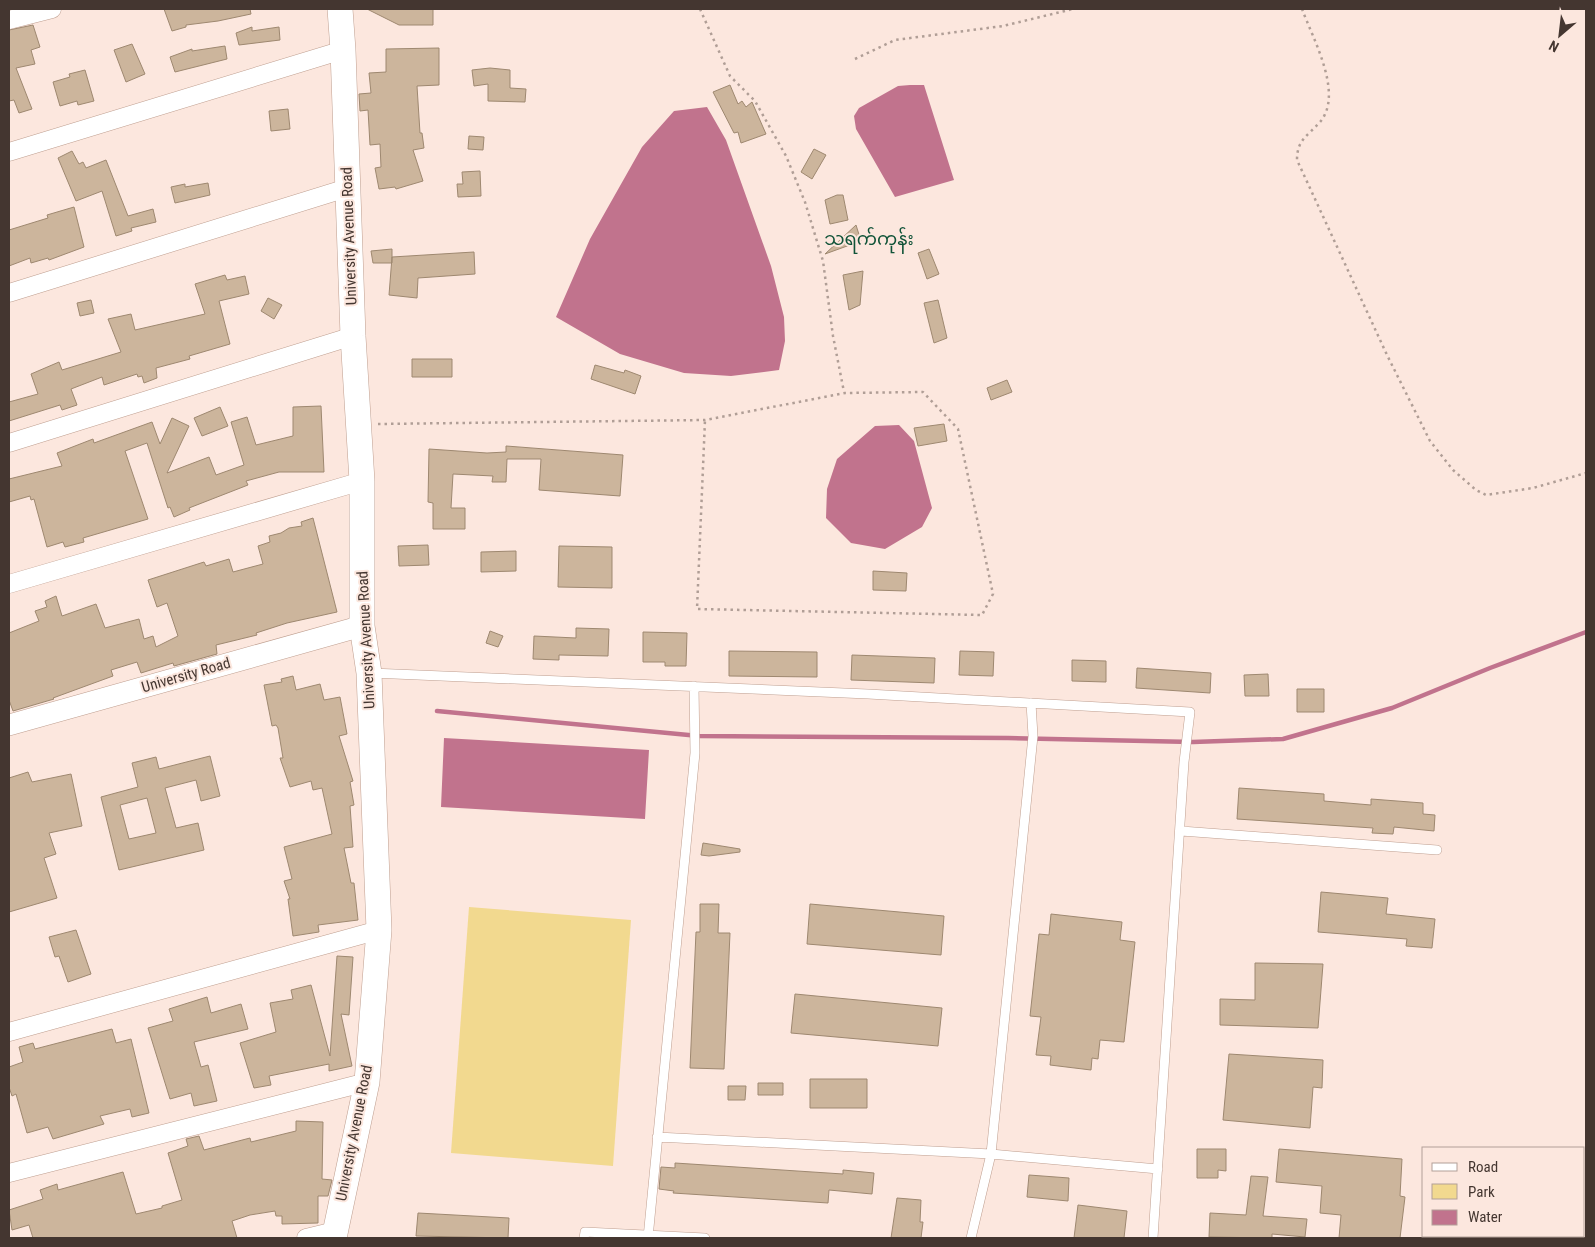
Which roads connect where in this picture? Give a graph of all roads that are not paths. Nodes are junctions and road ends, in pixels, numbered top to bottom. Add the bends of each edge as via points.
1 (52, 9) edge
2 (340, 9) edge
3 (9, 20) edge
4 (343, 50) junction
5 (9, 152) edge
6 (347, 188) junction
7 (9, 293) edge
8 (353, 336) junction
9 (9, 443) edge
10 (362, 481) junction
11 (9, 584) edge
12 (362, 626) junction
13 (369, 673) junction
14 (694, 686) junction
15 (1031, 703) junction
16 (9, 725) edge
17 (1181, 831) junction
18 (1437, 850) dead end
19 (379, 930) junction
20 (9, 1032) edge
21 (367, 1082) junction
22 (657, 1137) junction
23 (991, 1154) junction
24 (1158, 1169) junction
25 (9, 1173) edge
26 (334, 1234) edge
27 (648, 1236) edge
28 (306, 1238) edge
29 (584, 1238) edge
30 (705, 1238) edge
31 (971, 1238) edge
32 (1153, 1238) edge

1 - 3 street
2 - 4 main road, University Avenue Road
4 - 5 street
4 - 6 main road, University Avenue Road
6 - 7 street
6 - 8 main road, University Avenue Road
8 - 9 street
8 - 10 main road, University Avenue Road
10 - 11 street
10 - 12 main road, University Avenue Road
12 - 13 main road, University Avenue Road
12 - 16 street, University Road
13 - 14 lane
13 - 19 main road, University Avenue Road
14 - 15 lane
14 - 22 lane via 695,753
15 - 17 lane via 1190,712
15 - 23 lane via 1033,736
17 - 18 lane
17 - 24 lane
19 - 20 street
19 - 21 main road, University Avenue Road
21 - 25 street
21 - 26 main road, University Avenue Road
22 - 23 lane
22 - 27 lane
23 - 24 lane
23 - 31 lane
24 - 32 lane
26 - 28 street
27 - 29 lane via 585,1232
27 - 30 lane

